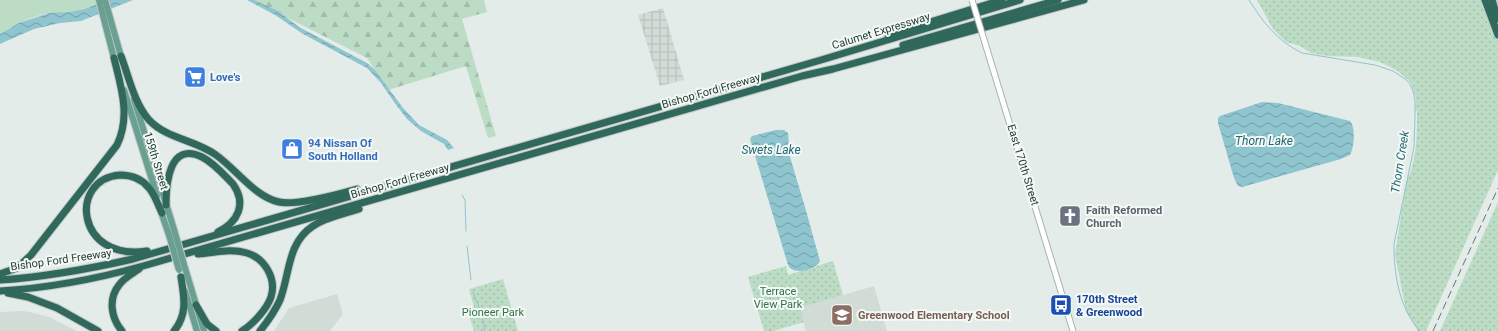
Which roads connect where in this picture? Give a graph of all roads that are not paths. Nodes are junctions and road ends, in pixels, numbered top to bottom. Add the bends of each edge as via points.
1 (99, 0) edge
2 (105, 0) edge
3 (972, 0) edge
4 (1002, 0) edge
5 (1020, 0) edge
6 (1058, 0) edge
7 (1084, 0) edge
8 (1485, 0) edge
9 (1492, 0) edge
10 (107, 17) junction
11 (1498, 19) edge
12 (1498, 35) edge
13 (118, 57) junction
14 (802, 76) junction
15 (748, 81) junction
16 (432, 172) junction
17 (416, 188) junction
18 (166, 205) junction
19 (162, 213) junction
20 (172, 234) junction
21 (201, 240) junction
22 (163, 251) junction
23 (188, 253) junction
24 (144, 266) junction
25 (182, 272) junction
26 (0, 274) edge
27 (0, 280) edge
28 (0, 291) edge
29 (196, 305) junction
30 (98, 331) edge
31 (122, 331) edge
32 (174, 331) edge
33 (197, 331) edge
34 (204, 331) edge
35 (216, 331) edge
36 (242, 331) edge
37 (260, 331) edge
38 (1073, 331) edge

1 - 10 main road
2 - 10 main road
3 - 38 street, East 170th Street, bridge
4 - 15 highway via 767,72
5 - 15 highway, Calumet Expressway
6 - 14 highway
7 - 14 highway
8 - 12 highway
9 - 11 highway
10 - 13 main road
13 - 16 highway via 140,107 153,124 166,133 209,150 262,194 274,200 287,203 302,201
13 - 18 main road, 159th Street
13 - 19 main road, 159th Street
13 - 26 highway via 124,108 123,130 117,144 31,255 17,268
14 - 17 highway, Bishop Ford Freeway
15 - 16 highway, Bishop Ford Freeway
16 - 21 highway, Bishop Ford Freeway
17 - 23 highway, Bishop Ford Freeway
17 - 37 highway via 324,220 306,231 297,241 291,254 278,304
18 - 20 main road, 159th Street
18 - 21 highway via 166,185 170,168 176,160 185,155 202,158 227,178 237,189 239,211 227,227
19 - 20 main road, 159th Street
19 - 22 highway via 148,186 134,177 122,175 105,180 94,189 87,202 86,213 88,225 94,235 110,247 129,252
20 - 25 main road, 159th Street, bridge
21 - 22 highway, Bishop Ford Freeway
22 - 27 highway, Bishop Ford Freeway via 85,270
23 - 24 highway, Bishop Ford Freeway
23 - 36 highway via 239,252 254,256 266,267 272,279 273,292 265,309
24 - 28 highway, Bishop Ford Freeway via 72,283
24 - 31 highway via 122,281 115,291 113,316
25 - 29 main road
25 - 32 highway via 185,303 181,321
25 - 33 main road
28 - 30 highway via 57,308
29 - 34 main road
29 - 35 highway via 207,324

